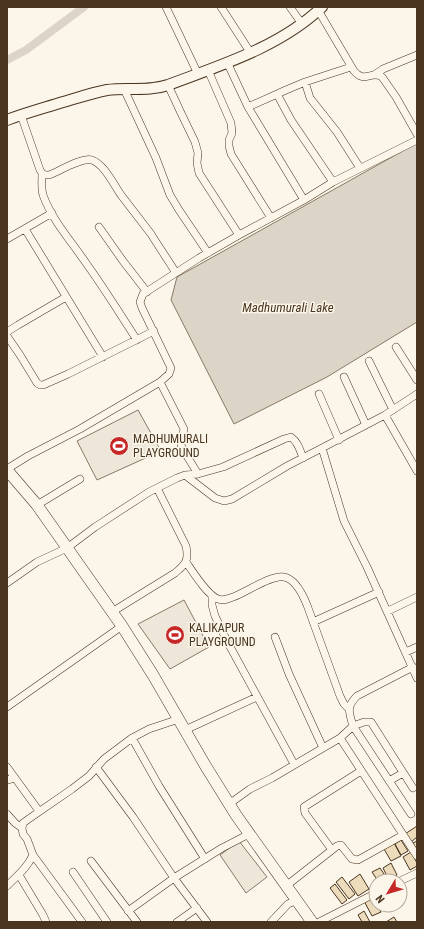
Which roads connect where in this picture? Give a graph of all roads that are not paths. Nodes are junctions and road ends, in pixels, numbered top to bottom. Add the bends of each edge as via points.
1 (166, 7) edge
2 (221, 7) edge
3 (290, 7) edge
4 (320, 8) edge
5 (302, 24) junction
6 (250, 52) junction
7 (416, 58) edge
8 (227, 62) junction
9 (351, 67) junction
10 (203, 72) junction
11 (374, 75) junction
12 (305, 82) junction
13 (168, 85) junction
14 (124, 89) junction
15 (277, 94) junction
16 (248, 107) junction
17 (21, 115) junction
18 (7, 120) edge
19 (417, 134) edge
20 (417, 140) edge
21 (360, 168) junction
22 (42, 173) junction
23 (333, 182) junction
24 (304, 200) junction
25 (52, 213) junction
26 (272, 218) junction
27 (99, 227) dead end
28 (25, 228) junction
29 (239, 235) junction
30 (7, 239) edge
31 (208, 253) junction
32 (176, 273) junction
33 (147, 292) junction
34 (66, 296) junction
35 (7, 332) edge
36 (154, 332) junction
37 (7, 336) edge
38 (138, 340) junction
39 (396, 347) dead end
40 (103, 357) junction
41 (369, 362) dead end
42 (344, 377) dead end
43 (417, 380) edge
44 (160, 382) junction
45 (319, 394) dead end
46 (417, 394) edge
47 (393, 410) junction
48 (385, 415) junction
49 (366, 425) junction
50 (339, 440) junction
51 (322, 448) junction
52 (303, 458) junction
53 (7, 470) edge
54 (417, 471) edge
55 (198, 474) junction
56 (185, 476) junction
57 (80, 479) dead end
58 (158, 488) junction
59 (36, 505) junction
60 (67, 548) junction
61 (186, 562) junction
62 (7, 583) edge
63 (379, 592) junction
64 (212, 596) junction
65 (417, 597) edge
66 (388, 611) junction
67 (112, 612) junction
68 (314, 622) junction
69 (122, 626) junction
70 (275, 637) dead end
71 (417, 647) edge
72 (406, 652) junction
73 (413, 668) junction
74 (417, 678) edge
75 (257, 697) junction
76 (7, 707) edge
77 (349, 709) junction
78 (179, 718) junction
79 (353, 726) junction
80 (185, 730) junction
81 (132, 738) junction
82 (340, 738) junction
83 (323, 748) junction
84 (294, 764) junction
85 (7, 767) edge
86 (96, 767) junction
87 (361, 771) junction
88 (403, 773) junction
89 (15, 778) junction
90 (7, 780) edge
91 (389, 781) junction
92 (413, 788) dead end
93 (230, 804) junction
94 (38, 811) junction
95 (7, 814) edge
96 (411, 814) dead end
97 (22, 828) junction
98 (250, 834) junction
99 (403, 835) junction
100 (332, 850) junction
101 (33, 855) junction
102 (417, 856) edge
103 (205, 859) junction
104 (92, 861) dead end
105 (73, 872) dead end
106 (19, 875) junction
107 (174, 878) junction
108 (7, 886) edge
109 (286, 886) junction
110 (368, 897) edge
111 (297, 900) junction
112 (197, 908) junction
113 (128, 911) junction
114 (46, 922) edge
115 (82, 922) edge
116 (107, 922) edge
117 (137, 922) edge
118 (177, 922) edge
119 (207, 922) edge
120 (271, 922) edge
121 (312, 922) edge
122 (319, 922) edge

1 - 10 street
2 - 6 street
3 - 5 street
4 - 5 street
4 - 9 street
5 - 6 street
6 - 8 street
7 - 11 street via 383,69
8 - 10 street
8 - 16 street
9 - 11 street via 363,78
9 - 12 street
10 - 13 street
10 - 26 street via 230,123 231,154
11 - 19 street via 382,77
12 - 15 street
12 - 21 street via 310,98 327,117
13 - 14 street via 145,90
13 - 29 street via 195,142 199,173
14 - 17 street via 86,95
14 - 31 street via 170,195
15 - 16 street
15 - 23 street via 291,120
16 - 24 street
17 - 18 street
17 - 22 street
20 - 21 street
21 - 23 street
22 - 25 street via 43,194
22 - 32 street via 49,175 86,160 97,163
23 - 24 street
24 - 26 street
25 - 28 street
25 - 38 street
26 - 29 street
27 - 33 street
28 - 30 street
28 - 34 street
29 - 31 street
31 - 32 street
32 - 33 street
33 - 36 street via 143,294 140,302
34 - 35 street
34 - 40 street
36 - 38 street
36 - 44 street via 171,368 169,374
37 - 40 street via 40,385
38 - 40 street
39 - 43 street
41 - 47 street
42 - 49 street
44 - 53 street
44 - 55 street via 184,429 182,448
45 - 50 street
46 - 47 street
47 - 48 street
48 - 49 street
48 - 54 street
49 - 50 street
50 - 51 street
51 - 52 street
51 - 63 street via 344,521
52 - 55 street via 298,443 291,437 223,467
52 - 56 street via 232,499 224,501 215,498
53 - 59 main road
55 - 56 street
56 - 58 street
57 - 59 street
58 - 60 street via 95,527
58 - 61 street via 186,546
59 - 60 main road
60 - 62 street via 37,562
60 - 67 main road
61 - 64 street
61 - 67 street via 175,573
63 - 66 street
63 - 68 street
64 - 68 street via 225,600 269,580 284,577 296,586 303,596
64 - 75 street via 214,616
65 - 66 street
66 - 72 street
67 - 69 main road
68 - 77 street via 335,684
69 - 76 street
69 - 78 main road
70 - 83 street
71 - 72 street
72 - 73 street
73 - 74 street
73 - 77 street via 357,696
75 - 80 street
75 - 84 street
77 - 79 street
78 - 80 main road
78 - 81 street
79 - 82 street
79 - 88 street via 371,722
79 - 91 street
80 - 93 main road
81 - 86 street
81 - 103 street
82 - 83 street
82 - 87 street
83 - 84 street
84 - 93 street via 250,789
85 - 89 street
86 - 94 street via 72,789
86 - 107 street
87 - 99 street
87 - 100 street via 304,807 305,813
88 - 91 street
88 - 92 street
89 - 90 street
89 - 94 street
91 - 96 street
93 - 98 main road
94 - 97 street via 23,823
95 - 97 street
97 - 101 street
98 - 103 street
98 - 109 main road
99 - 100 street via 358,860 352,859 341,845
99 - 102 street
100 - 109 street
101 - 106 street via 30,863
101 - 115 street
103 - 107 street
104 - 113 street
105 - 116 street
106 - 108 street
106 - 114 street via 44,914
107 - 112 street
107 - 113 street
109 - 111 main road
110 - 122 street
111 - 120 street via 288,904
111 - 121 main road
112 - 118 street
112 - 119 street
113 - 117 street

